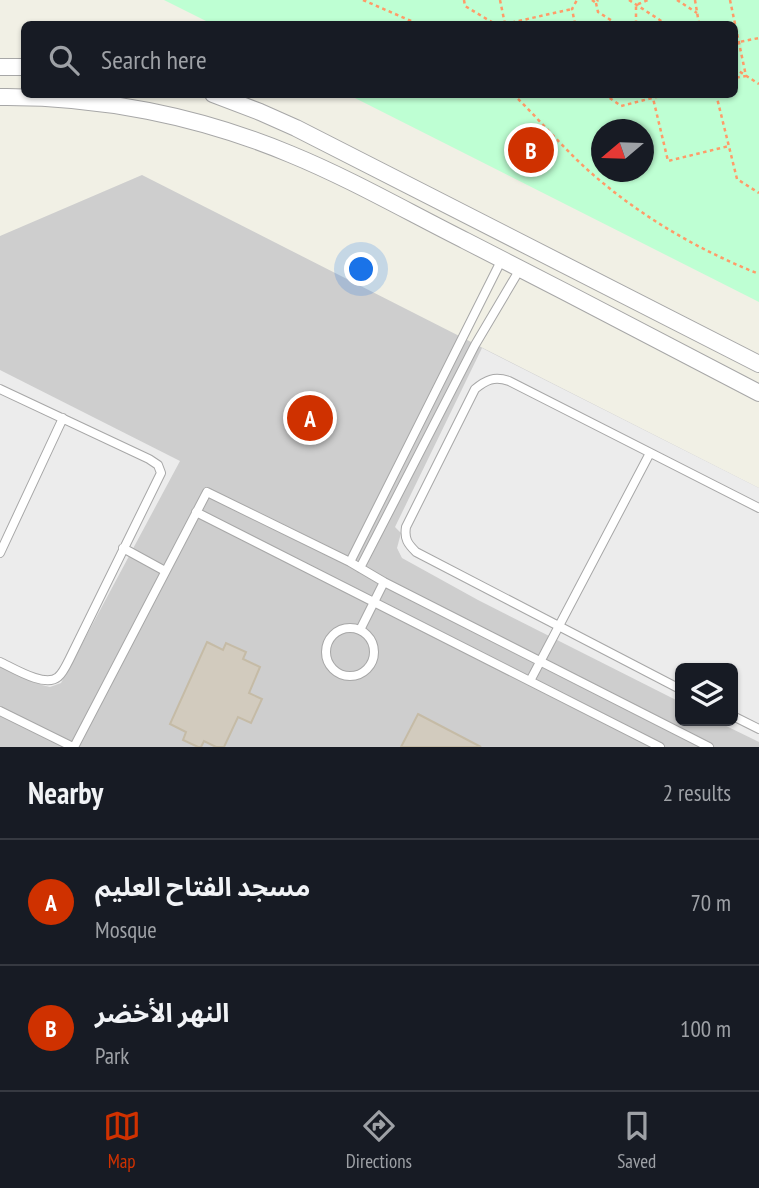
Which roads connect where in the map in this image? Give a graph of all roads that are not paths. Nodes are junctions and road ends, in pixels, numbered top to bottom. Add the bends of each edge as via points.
1 (0, 67) edge
2 (21, 67) edge
3 (0, 97) edge
4 (21, 97) edge
5 (47, 98) edge
6 (223, 98) edge
7 (502, 260) junction
8 (520, 269) junction
9 (759, 364) edge
10 (0, 389) edge
11 (759, 393) edge
12 (63, 418) junction
13 (650, 453) junction
14 (759, 508) edge
15 (196, 512) junction
16 (123, 548) junction
17 (0, 553) edge
18 (350, 562) junction
19 (360, 568) junction
20 (165, 571) junction
21 (384, 582) junction
22 (374, 602) junction
23 (558, 627) junction
24 (360, 629) junction
25 (540, 661) junction
26 (0, 662) edge
27 (530, 681) junction
28 (675, 686) edge
29 (0, 711) edge
30 (738, 718) edge
31 (759, 729) edge
32 (693, 743) edge
33 (73, 747) edge
34 (660, 747) edge
35 (709, 747) edge

1 - 2 street
3 - 4 street
5 - 7 street via 176,117 255,141 321,167
6 - 9 street via 296,128
7 - 8 street
7 - 18 lane
8 - 11 street
8 - 19 lane via 475,345
10 - 12 lane
12 - 16 lane via 158,465 161,472
12 - 17 lane
13 - 14 lane
13 - 23 lane
13 - 23 lane via 509,381 485,380 475,389 405,536 416,552
15 - 18 lane via 206,492
15 - 20 lane
15 - 22 lane
16 - 20 lane
16 - 26 lane via 58,677 40,680
18 - 19 lane
19 - 21 lane
20 - 33 lane
21 - 22 lane
21 - 25 lane
22 - 24 lane
22 - 27 lane
23 - 25 lane
23 - 28 lane
24 - 24 lane via 349,627 329,639 327,660 341,675 366,671 373,660 374,648
25 - 27 lane
25 - 32 lane
27 - 34 lane
29 - 33 lane
30 - 31 lane
32 - 35 lane

